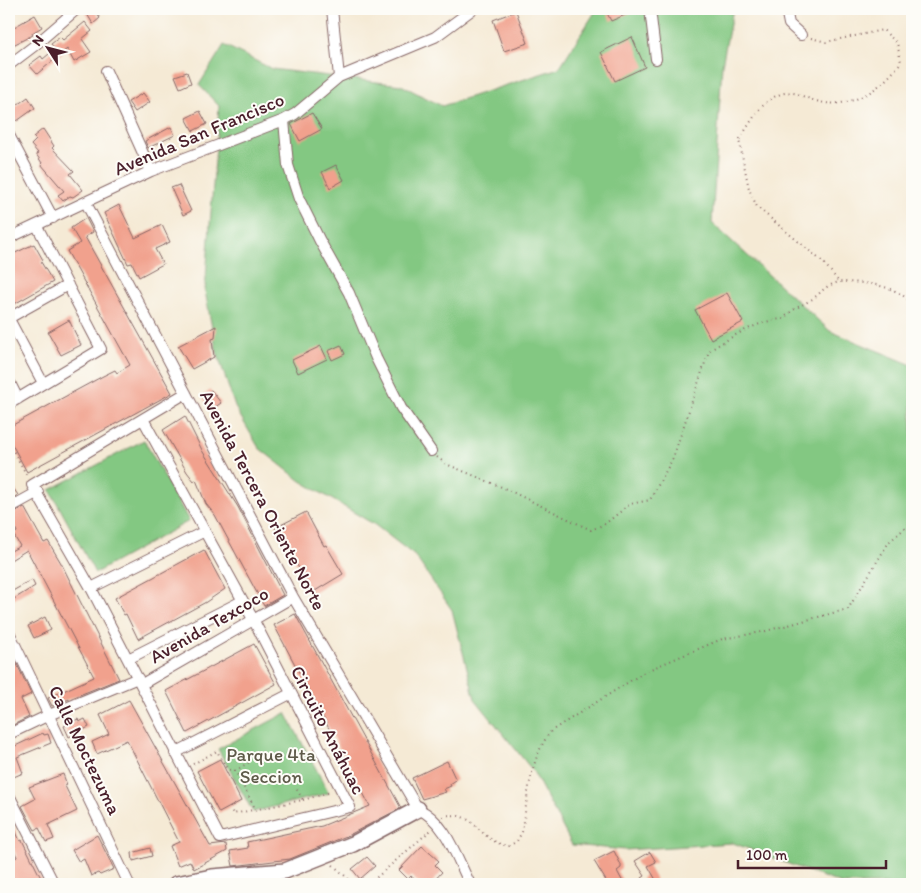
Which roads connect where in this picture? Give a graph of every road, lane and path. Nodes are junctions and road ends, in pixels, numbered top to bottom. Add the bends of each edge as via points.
1 (77, 9) edge
2 (332, 9) edge
3 (473, 9) edge
4 (650, 9) edge
5 (786, 9) edge
6 (801, 35) joint
7 (656, 59) dead end
8 (9, 65) edge
9 (106, 71) dead end
10 (339, 77) junction
11 (284, 120) junction
12 (9, 135) edge
13 (150, 172) junction
14 (86, 203) junction
15 (53, 218) junction
16 (37, 226) junction
17 (9, 238) edge
18 (839, 282) junction
19 (68, 285) junction
20 (912, 304) edge
21 (9, 319) edge
22 (9, 381) edge
23 (44, 384) junction
24 (186, 393) junction
25 (13, 401) edge
26 (143, 419) junction
27 (9, 443) edge
28 (431, 451) joint
29 (35, 488) junction
30 (9, 508) edge
31 (912, 522) edge
32 (205, 531) junction
33 (91, 588) junction
34 (293, 597) junction
35 (242, 601) junction
36 (254, 621) junction
37 (9, 632) edge
38 (128, 659) junction
39 (140, 681) junction
40 (290, 694) junction
41 (49, 714) junction
42 (9, 734) edge
43 (179, 751) junction
44 (251, 761) dead end
45 (235, 771) junction
46 (296, 788) dead end
47 (341, 790) junction
48 (9, 795) edge
49 (303, 800) junction
50 (230, 807) dead end
51 (418, 809) junction
52 (256, 810) junction
53 (436, 821) junction
54 (324, 857) junction
55 (218, 881) edge
56 (54, 884) edge
57 (129, 884) edge
58 (176, 884) edge
59 (354, 884) edge
60 (369, 884) edge
61 (470, 884) edge

1 - 8 street
2 - 10 street
3 - 10 street, Avenida San Francisco via 435,38
4 - 7 street
5 - 6 street via 789,24
6 - 18 path via 826,42 883,30 897,43 901,62 891,77 870,93 851,100 830,104 790,91 774,96 739,140 749,189 757,207 824,263
9 - 13 street
10 - 11 street, Avenida San Francisco
11 - 13 street, Avenida San Francisco
11 - 28 street via 288,166 300,199 349,293 401,408
12 - 15 street
13 - 14 street, Avenida San Francisco
14 - 15 street, Avenida San Francisco
14 - 24 street, Avenida Tercera Oriente Norte
15 - 16 street, Avenida San Francisco
16 - 17 street, Avenida San Francisco
16 - 19 street
18 - 20 path via 888,288
18 - 28 path via 825,286 810,301 795,307 783,319 758,325 709,351 673,458 650,500 630,504 605,524 591,530 446,464
19 - 21 street
19 - 23 street via 101,349
21 - 23 street
22 - 25 street
23 - 25 street
24 - 26 street
24 - 34 street, Avenida Tercera Oriente Norte
26 - 29 street
26 - 32 street, Circuito Anáhuac
27 - 29 path
29 - 30 street
29 - 33 street, Circuito Anáhuac
31 - 53 path via 889,542 848,609 722,639 646,671 551,731 536,758 522,832 517,841 509,846 495,844 469,819 456,814
32 - 33 street
32 - 35 street, Circuito Anáhuac
33 - 38 street, Circuito Anáhuac
34 - 36 street, Avenida Texcoco
34 - 51 street, Avenida Tercera Oriente Norte
35 - 36 street, Circuito Anáhuac
35 - 38 street
36 - 39 street, Avenida Texcoco
36 - 40 street, Circuito Anáhuac
37 - 41 street, Calle Moctezuma
38 - 39 street, Circuito Anáhuac
39 - 41 street, Avenida Texcoco
39 - 43 street, Circuito Anáhuac
40 - 43 street
40 - 47 street, Circuito Anáhuac
41 - 42 street, Avenida Texcoco
41 - 57 street, Calle Moctezuma
43 - 45 path via 190,765 216,751 227,769
43 - 47 street, Circuito Anáhuac via 220,838 350,807
44 - 45 path
45 - 52 path
46 - 49 path
47 - 49 path
48 - 56 street
49 - 52 path
50 - 52 path via 234,814
51 - 53 street
51 - 54 street
53 - 60 path
53 - 61 street
54 - 55 street via 285,871
54 - 59 path
55 - 58 street

